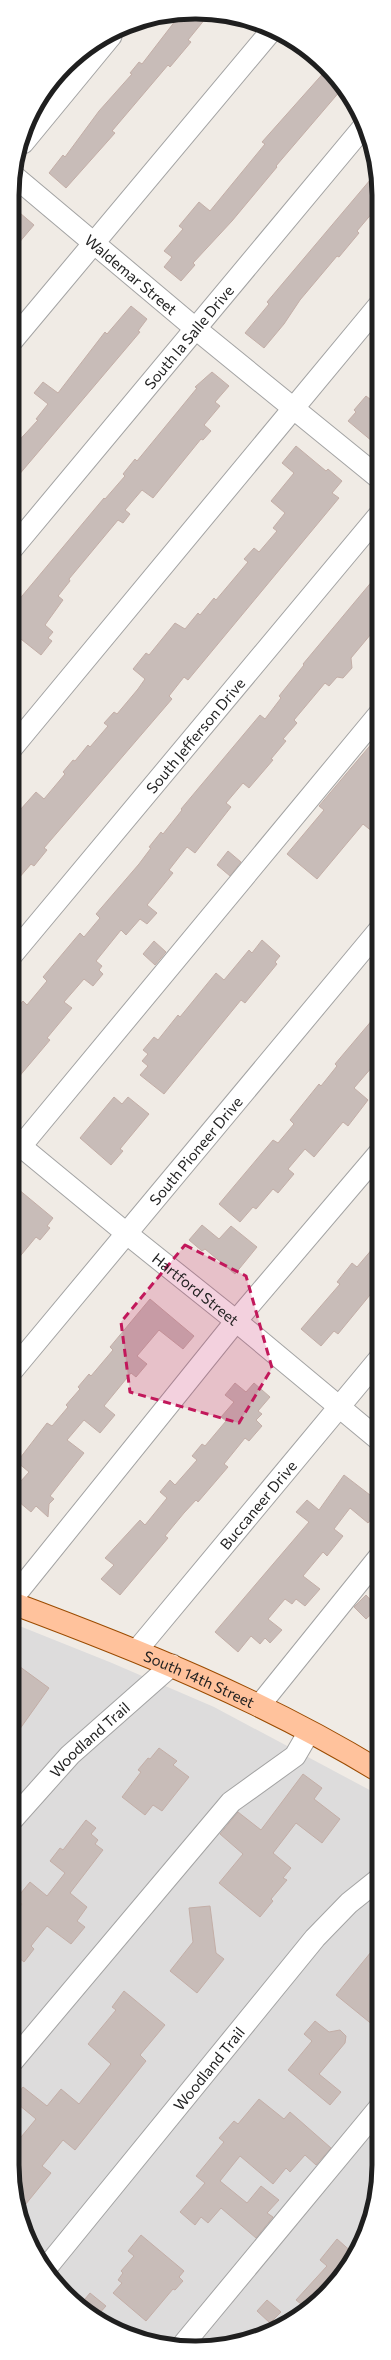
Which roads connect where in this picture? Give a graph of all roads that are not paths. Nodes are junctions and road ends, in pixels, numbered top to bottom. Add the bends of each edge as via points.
1 (268, 34) edge
2 (104, 45) edge
3 (360, 131) edge
4 (29, 135) edge
5 (20, 181) edge
6 (94, 243) junction
7 (372, 313) edge
8 (196, 329) junction
9 (19, 333) edge
10 (293, 408) junction
11 (372, 472) edge
12 (372, 523) edge
13 (19, 541) edge
14 (372, 722) edge
15 (19, 740) edge
16 (372, 938) edge
17 (19, 948) edge
18 (19, 1140) edge
19 (19, 1144) edge
20 (372, 1161) edge
21 (126, 1233) junction
22 (236, 1321) junction
23 (19, 1362) edge
24 (372, 1368) edge
25 (339, 1407) junction
26 (372, 1434) edge
27 (372, 1566) edge
28 (19, 1590) edge
29 (19, 1606) edge
30 (137, 1650) junction
31 (172, 1665) junction
32 (259, 1706) junction
33 (309, 1732) junction
34 (372, 1767) edge
35 (19, 1812) edge
36 (372, 1885) edge
37 (19, 2054) edge
38 (372, 2116) edge
39 (50, 2264) edge
40 (186, 2341) edge

1 - 6 street
2 - 4 street
3 - 8 street, South la Salle Drive
5 - 6 street, Waldemar Street
6 - 8 street, Waldemar Street
6 - 9 street
7 - 10 street
8 - 10 street, Waldemar Street
8 - 13 street, South la Salle Drive
10 - 11 street, Waldemar Street
10 - 15 street
12 - 17 street, South Jefferson Drive
14 - 18 street
16 - 21 street, South Pioneer Drive
19 - 21 street, Hartford Street
20 - 22 street
21 - 22 street, Hartford Street
21 - 23 street, South Pioneer Drive
22 - 25 street, Hartford Street
22 - 28 street
24 - 25 street, Buccaneer Drive
25 - 26 street, Hartford Street
25 - 30 street, Buccaneer Drive
27 - 32 street
29 - 30 main road, South 14th Street
30 - 31 main road, South 14th Street
31 - 32 main road, South 14th Street
31 - 35 street, Woodland Trail via 70,1755
32 - 33 main road, South 14th Street
33 - 34 main road, South 14th Street
33 - 37 street via 295,1756 231,1802
36 - 39 street, Woodland Trail via 349,1903 315,1938
38 - 40 street

